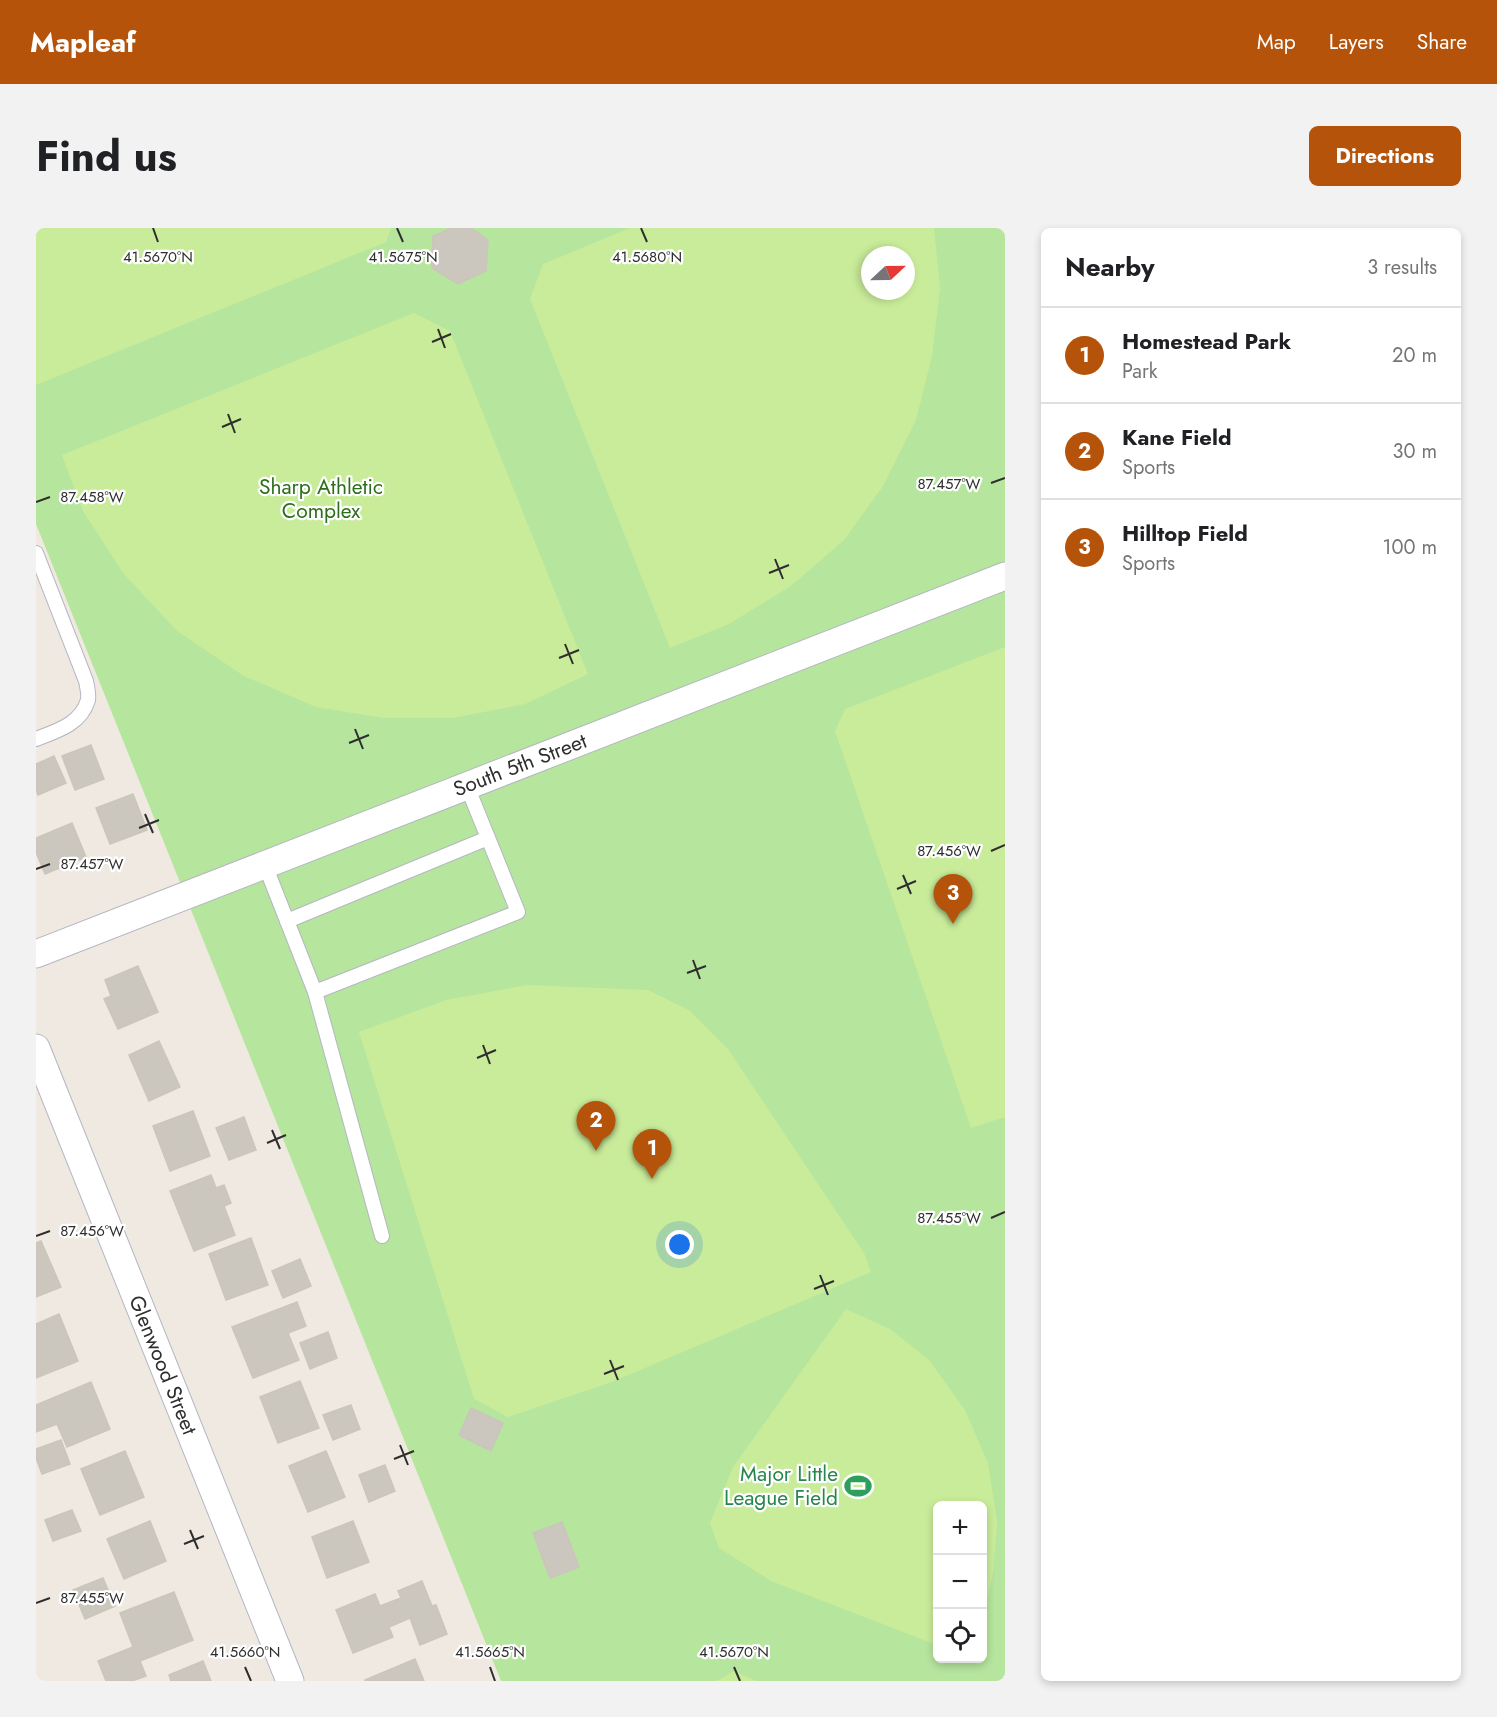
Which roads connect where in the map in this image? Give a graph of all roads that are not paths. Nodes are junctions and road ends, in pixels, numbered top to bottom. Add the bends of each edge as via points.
1 (36, 553) edge
2 (1005, 576) edge
3 (36, 739) edge
4 (467, 786) junction
5 (488, 838) junction
6 (265, 865) junction
7 (287, 921) junction
8 (36, 954) edge
9 (315, 992) junction
10 (36, 1048) edge
11 (382, 1236) dead end
12 (290, 1681) edge

1 - 3 lane via 86,681 88,698 80,716 66,728
2 - 4 street, South 5th Street
4 - 5 lane
4 - 6 street, South 5th Street
5 - 7 lane
5 - 9 lane via 518,912
6 - 7 lane
6 - 8 street, South 5th Street
7 - 9 lane
9 - 11 lane
10 - 12 street, Glenwood Street

